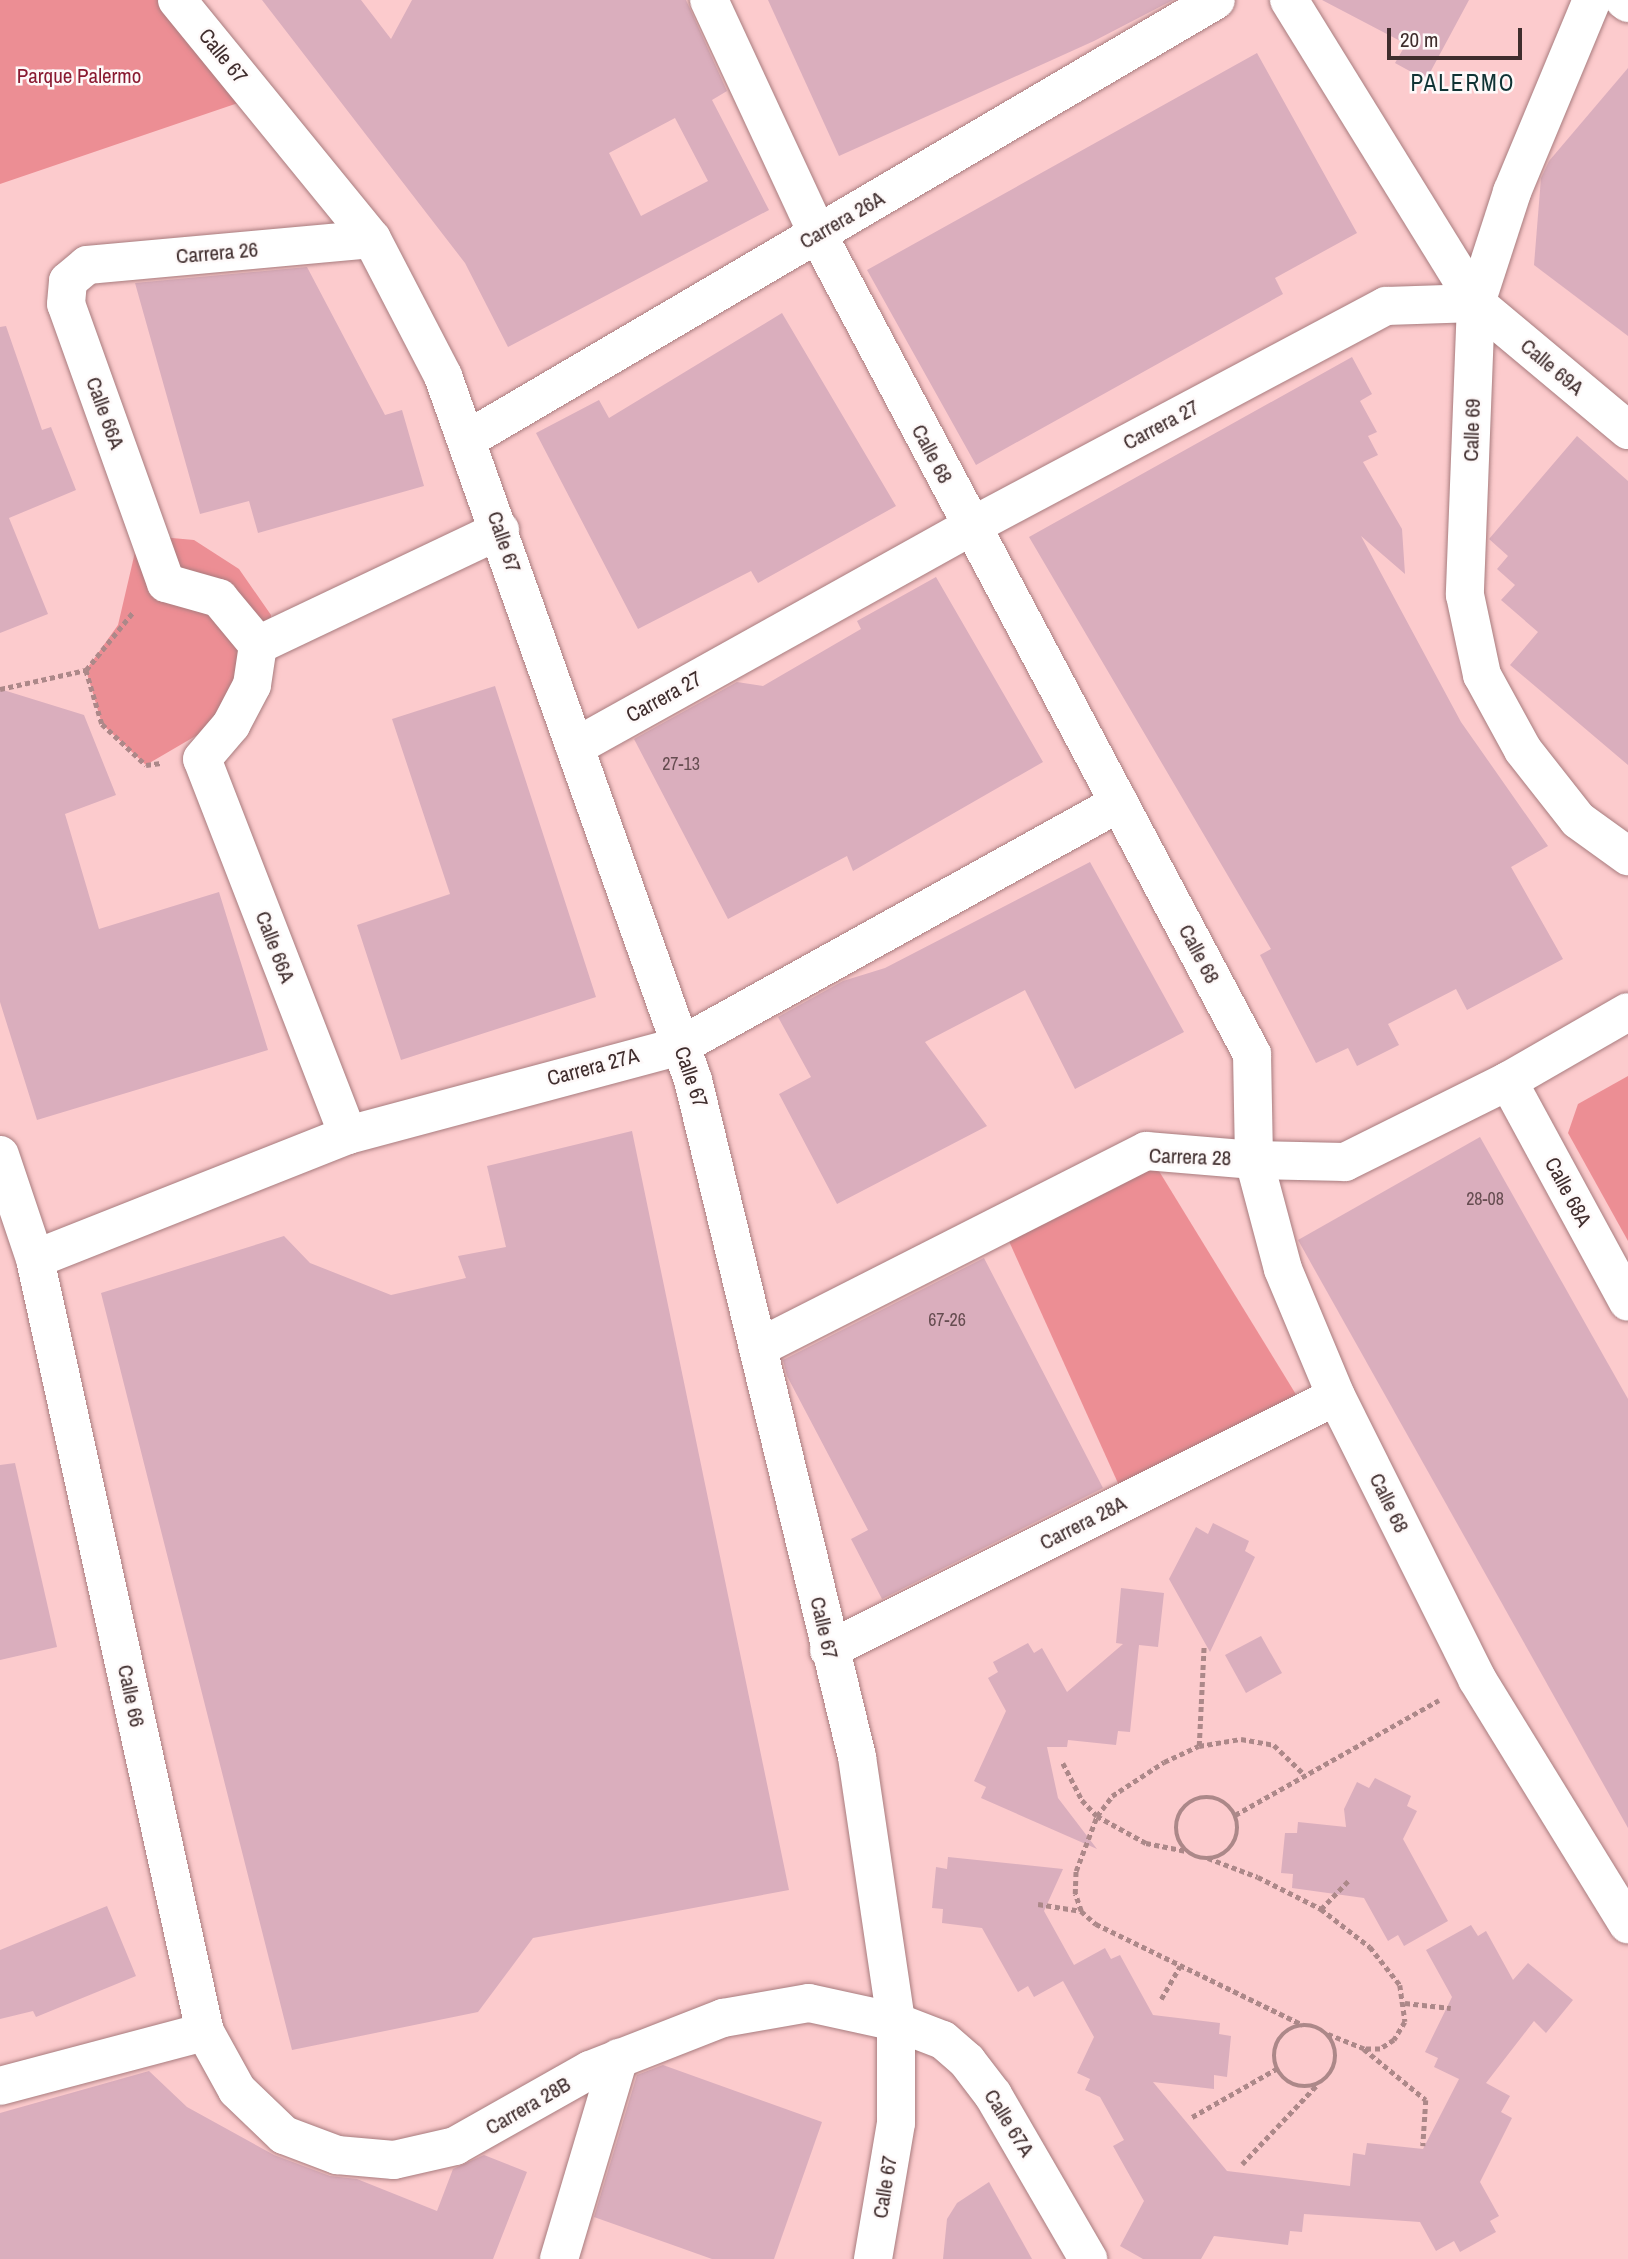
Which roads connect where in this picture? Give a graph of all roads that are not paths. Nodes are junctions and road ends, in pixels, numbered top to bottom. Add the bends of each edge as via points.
1 (177, 0) edge
2 (709, 0) edge
3 (1216, 0) edge
4 (1289, 0) edge
5 (1592, 0) edge
6 (818, 234) junction
7 (372, 239) junction
8 (68, 281) joint
9 (1476, 303) junction
10 (1628, 430) edge
11 (468, 439) junction
12 (970, 527) junction
13 (500, 530) junction
14 (258, 645) junction
15 (575, 747) junction
16 (1119, 803) junction
17 (1628, 856) edge
18 (1628, 1012) edge
19 (680, 1046) junction
20 (1508, 1081) junction
21 (348, 1135) junction
22 (0, 1155) edge
23 (1254, 1160) junction
24 (35, 1259) junction
25 (1628, 1303) edge
26 (760, 1347) junction
27 (1336, 1396) junction
28 (829, 1650) junction
29 (1628, 1924) edge
30 (896, 2022) junction
31 (205, 2032) junction
32 (619, 2058) junction
33 (0, 2086) edge
34 (559, 2259) edge
35 (873, 2259) edge
36 (1088, 2259) edge

1 - 7 street, Calle 67
2 - 6 street, Calle 68
3 - 6 street, Carrera 26A
4 - 9 street
5 - 9 street via 1512,192
6 - 11 street, Carrera 26A
6 - 12 street, Calle 68
7 - 8 street, Carrera 26 via 87,265
7 - 11 street, Calle 67 via 443,376
8 - 14 street, Calle 66A via 66,304 166,583 219,598
9 - 10 street, Calle 69A
9 - 12 street, Carrera 27 via 1386,306
9 - 17 street, Calle 69 via 1465,595 1482,675 1523,750 1578,820
11 - 13 street, Calle 67
12 - 15 street, Carrera 27
12 - 16 street, Calle 68
13 - 14 street
13 - 15 street, Calle 67
14 - 21 street, Calle 66A via 252,685 231,724 202,759
15 - 19 street, Calle 67
16 - 19 street, Carrera 27A
16 - 23 street, Calle 68 via 1252,1054
18 - 20 street, Carrera 28
19 - 21 street, Carrera 27A
19 - 26 street, Calle 67 via 706,1123
20 - 23 street, Carrera 28 via 1345,1162
20 - 25 street, Calle 68A
21 - 24 street, Carrera 27A
22 - 24 street, Calle 66
23 - 26 street, Carrera 28 via 1146,1151
23 - 27 street, Calle 68 via 1283,1269
24 - 31 street, Calle 66
26 - 28 street, Calle 67
27 - 28 street, Carrera 28A
27 - 29 street, Calle 68 via 1477,1679
28 - 30 street, Calle 67 via 857,1757
30 - 32 street, Carrera 28B via 809,2003 723,2018
30 - 35 street, Calle 67 via 896,2123
30 - 36 street, Calle 67A via 943,2040 967,2061 993,2095
31 - 32 street, Carrera 28B via 237,2090 284,2135 337,2155 394,2160 455,2147
31 - 33 street
32 - 34 street

